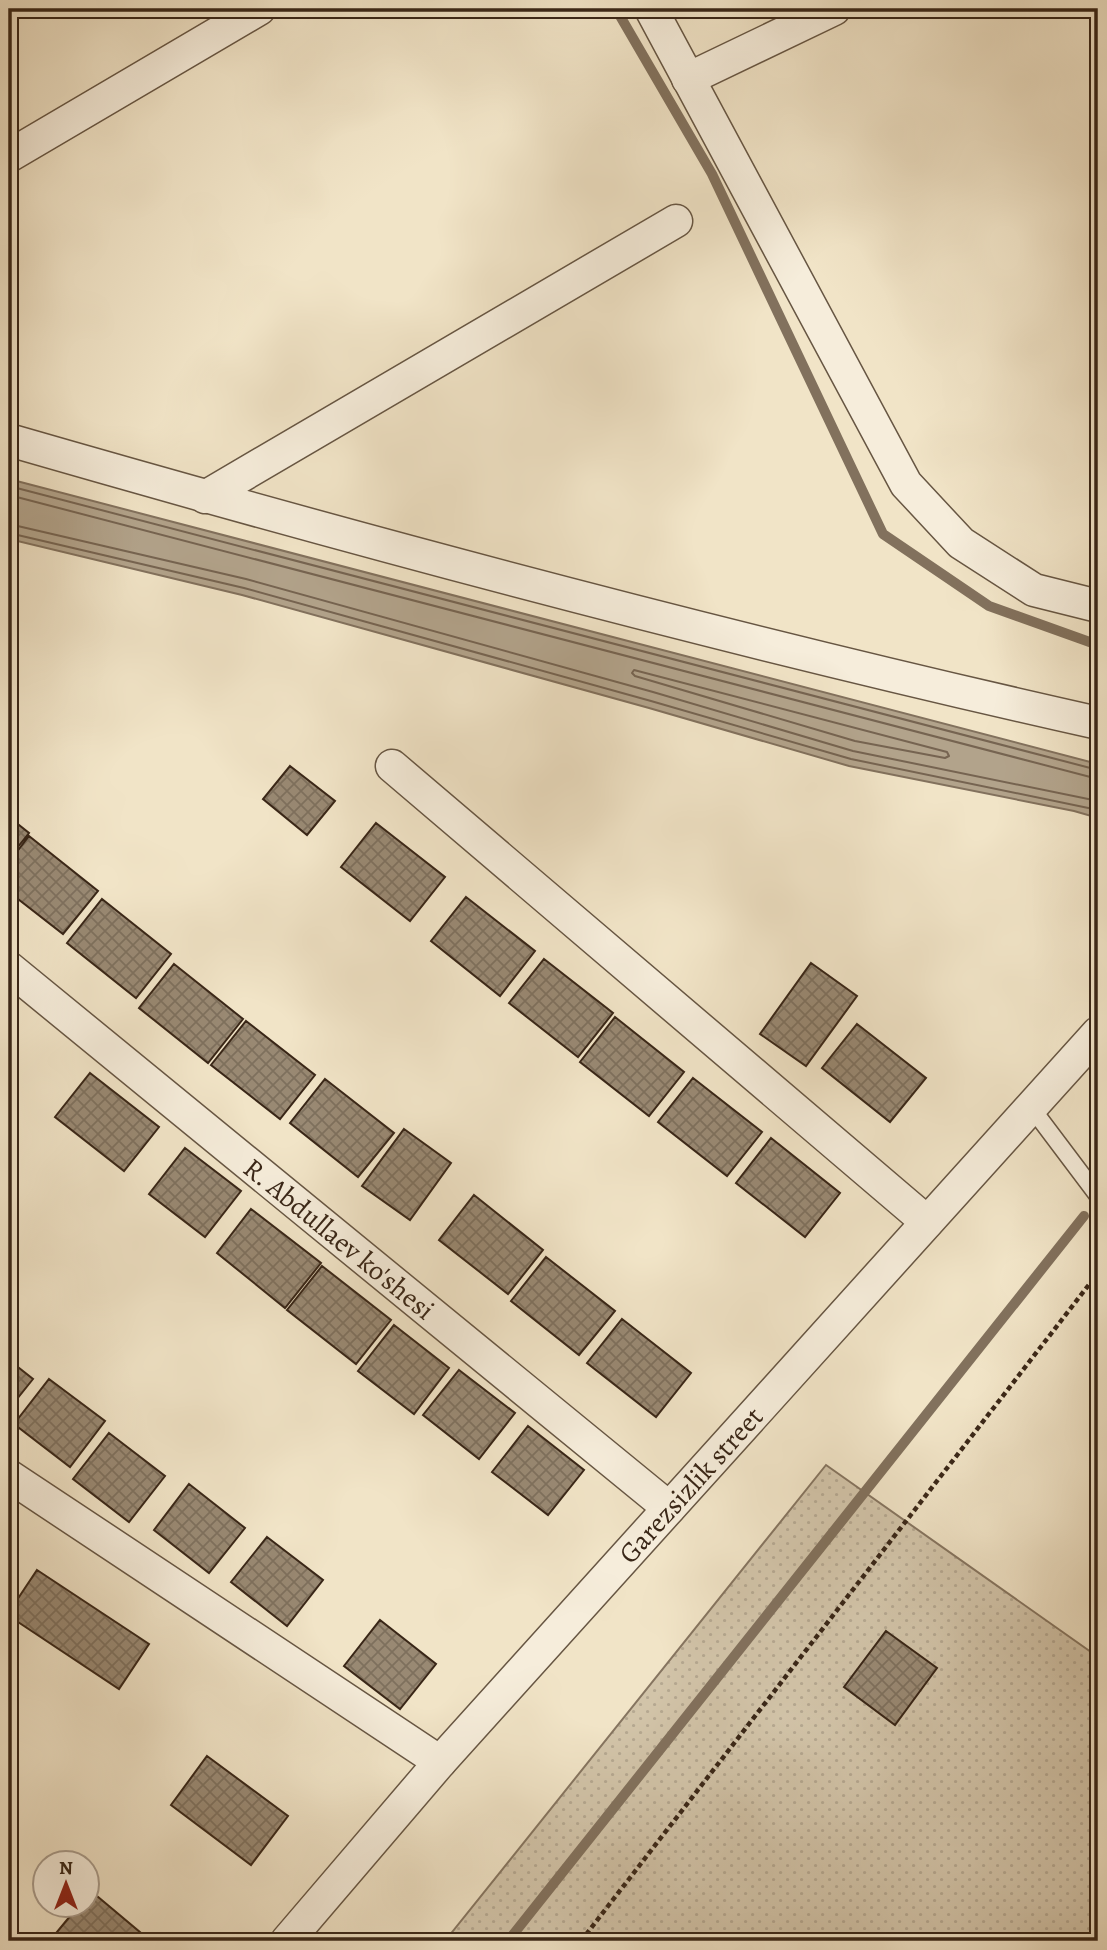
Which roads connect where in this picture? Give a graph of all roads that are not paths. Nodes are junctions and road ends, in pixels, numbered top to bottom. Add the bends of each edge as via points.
1 (259, 9) edge
2 (651, 9) edge
3 (834, 9) edge
4 (688, 79) junction
5 (9, 156) edge
6 (676, 221) dead end
7 (9, 440) edge
8 (205, 497) junction
9 (1098, 607) edge
10 (1098, 723) edge
11 (392, 766) dead end
12 (9, 968) edge
13 (1098, 1033) edge
14 (1031, 1107) junction
15 (1098, 1196) edge
16 (928, 1222) junction
17 (9, 1476) edge
18 (669, 1508) junction
19 (440, 1762) junction
20 (286, 1941) edge

1 - 5 street
2 - 4 street
3 - 4 street
4 - 9 street via 906,484 961,544 1034,590
6 - 8 street
7 - 8 street
8 - 10 street via 885,675
11 - 16 street
12 - 18 street, R. Abdullaev ko'shesi
13 - 14 street, Garezsizlik street
14 - 15 lane
14 - 16 street, Garezsizlik street
16 - 18 street, Garezsizlik street
17 - 19 street
18 - 19 street, Garezsizlik street
19 - 20 street, Garezsizlik street

